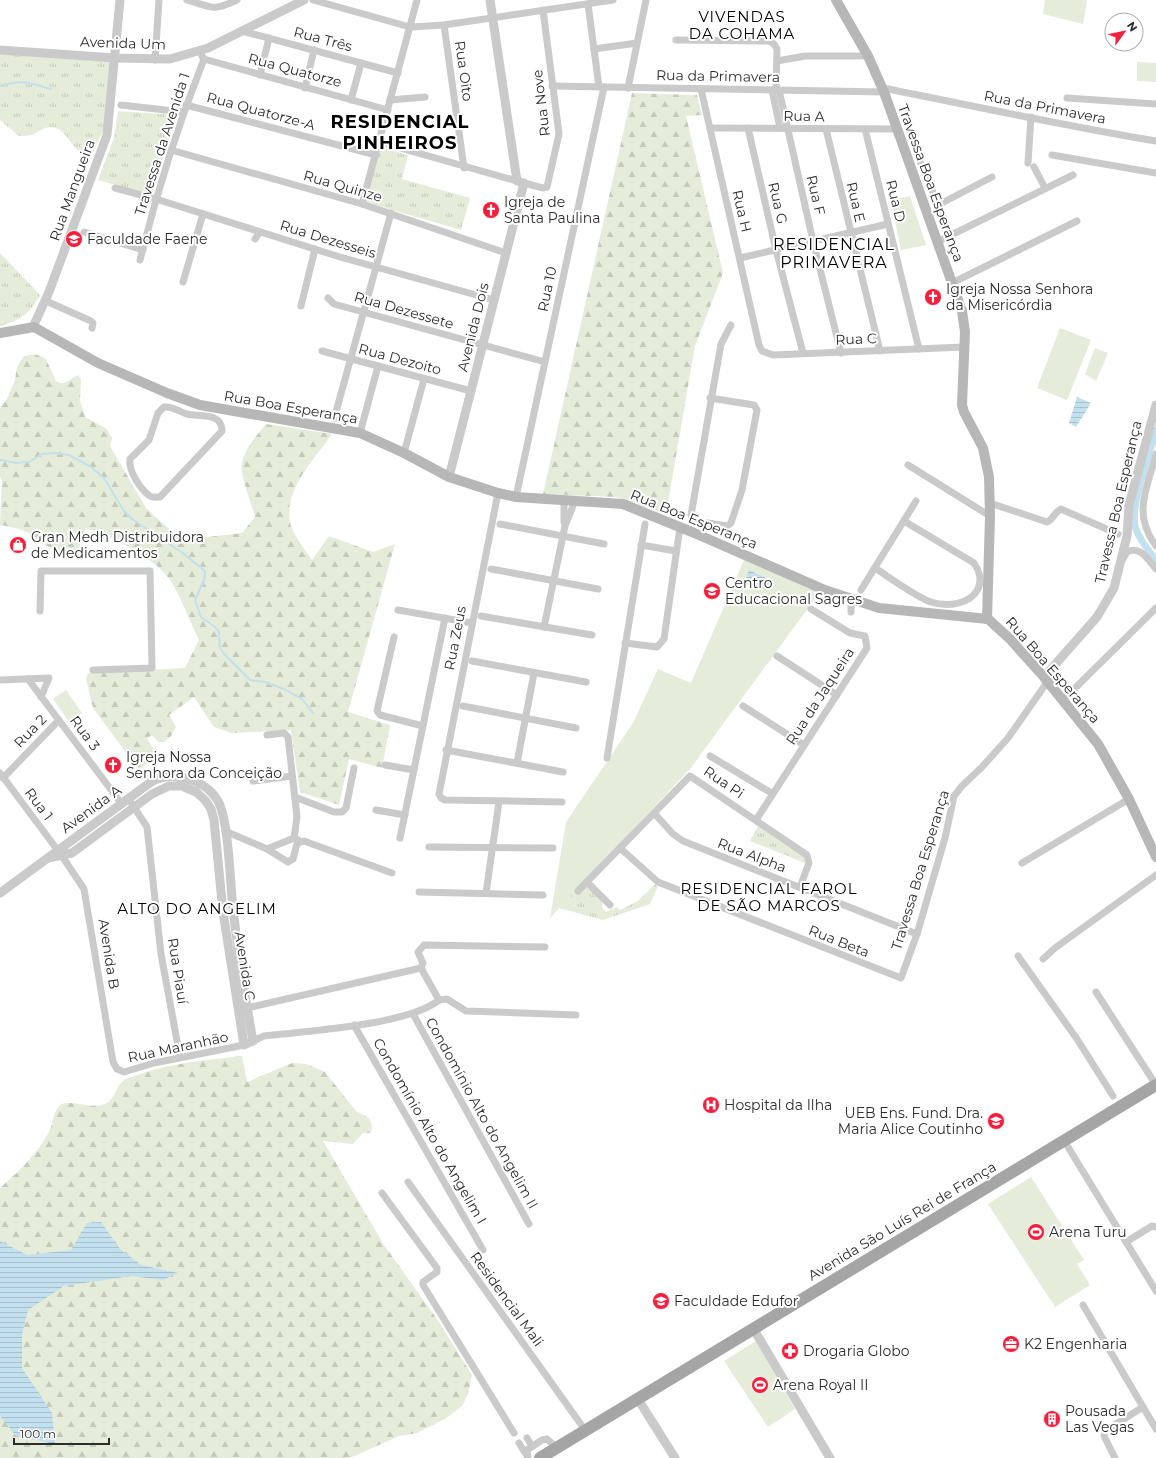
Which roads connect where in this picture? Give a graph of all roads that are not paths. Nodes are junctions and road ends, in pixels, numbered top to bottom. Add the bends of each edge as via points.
1 (120, 0) edge
2 (159, 0) edge
3 (190, 0) edge
4 (237, 0) edge
5 (304, 0) edge
6 (313, 0) edge
7 (417, 0) edge
8 (490, 0) edge
9 (612, 0) edge
10 (646, 0) edge
11 (836, 0) edge
12 (588, 4) junction
13 (542, 10) junction
14 (493, 18) junction
15 (444, 25) junction
16 (410, 27) junction
17 (242, 31) junction
18 (269, 38) junction
19 (676, 40) dead end
20 (637, 43) junction
21 (594, 49) junction
22 (0, 50) edge
23 (314, 50) junction
24 (202, 56) junction
25 (868, 56) junction
26 (115, 58) junction
27 (155, 60) junction
28 (777, 61) junction
29 (361, 63) junction
30 (398, 73) junction
31 (260, 75) junction
32 (552, 86) junction
33 (602, 87) junction
34 (305, 88) junction
35 (628, 88) junction
36 (701, 89) junction
37 (776, 90) junction
38 (884, 90) junction
39 (425, 97) dead end
40 (1066, 98) dead end
41 (351, 100) junction
42 (390, 100) junction
43 (1156, 104) edge
44 (121, 105) dead end
45 (185, 108) junction
46 (388, 110) junction
47 (1031, 117) junction
48 (710, 128) junction
49 (748, 128) junction
50 (783, 128) junction
51 (826, 129) junction
52 (865, 129) junction
53 (898, 130) junction
54 (1156, 141) edge
55 (379, 142) junction
56 (171, 150) junction
57 (916, 152) dead end
58 (376, 154) junction
59 (1052, 156) dead end
60 (464, 168) junction
61 (1156, 173) edge
62 (1073, 175) dead end
63 (992, 177) dead end
64 (520, 182) junction
65 (115, 188) dead end
66 (1045, 188) junction
67 (156, 199) junction
68 (362, 204) junction
69 (938, 205) junction
70 (391, 213) junction
71 (942, 213) junction
72 (203, 214) junction
73 (929, 221) junction
74 (1077, 222) dead end
75 (888, 224) junction
76 (84, 232) dead end
77 (260, 232) junction
78 (850, 233) junction
79 (951, 235) junction
80 (255, 239) dead end
81 (813, 241) junction
82 (937, 242) junction
83 (315, 249) junction
84 (143, 250) junction
85 (776, 250) junction
86 (506, 252) junction
87 (740, 258) junction
88 (140, 260) dead end
89 (376, 267) junction
90 (184, 282) dead end
91 (952, 283) junction
92 (328, 298) dead end
93 (494, 300) junction
94 (46, 301) junction
95 (301, 306) dead end
96 (364, 312) junction
97 (731, 325) dead end
98 (33, 327) junction
99 (92, 328) dead end
100 (0, 333) edge
101 (758, 338) joint
102 (482, 345) junction
103 (964, 347) junction
104 (919, 349) junction
105 (322, 351) dead end
106 (880, 352) junction
107 (803, 353) junction
108 (841, 353) junction
109 (351, 359) junction
110 (545, 362) junction
111 (378, 366) junction
112 (424, 379) junction
113 (471, 391) junction
114 (710, 398) junction
115 (1156, 405) edge
116 (334, 419) dead end
117 (360, 433) junction
118 (404, 453) junction
119 (1156, 454) edge
120 (130, 459) joint
121 (908, 465) dead end
122 (449, 477) junction
123 (498, 493) junction
124 (516, 497) junction
125 (564, 500) junction
126 (575, 500) junction
127 (916, 501) dead end
128 (990, 503) junction
129 (990, 516) junction
130 (904, 520) junction
131 (695, 521) junction
132 (500, 524) dead end
133 (645, 524) dead end
134 (564, 526) junction
135 (680, 527) junction
136 (692, 532) junction
137 (1118, 534) dead end
138 (563, 536) junction
139 (604, 544) dead end
140 (641, 545) junction
141 (1156, 546) edge
142 (676, 551) junction
143 (1122, 561) junction
144 (875, 568) junction
145 (1156, 569) edge
146 (491, 570) dead end
147 (553, 581) junction
148 (598, 589) dead end
149 (861, 590) dead end
150 (851, 599) junction
151 (1156, 608) edge
152 (811, 609) dead end
153 (398, 610) dead end
154 (40, 611) dead end
155 (985, 611) junction
156 (851, 612) dead end
157 (481, 616) dead end
158 (445, 618) junction
159 (472, 623) junction
160 (544, 627) junction
161 (592, 635) dead end
162 (394, 637) dead end
163 (626, 643) junction
164 (777, 656) dead end
165 (472, 661) dead end
166 (93, 670) dead end
167 (534, 673) junction
168 (28, 679) junction
169 (1046, 679) junction
170 (0, 680) edge
171 (586, 682) dead end
172 (837, 695) junction
173 (41, 697) junction
174 (1063, 700) junction
175 (463, 706) dead end
176 (743, 706) dead end
177 (526, 719) junction
178 (59, 720) junction
179 (423, 726) junction
180 (576, 728) dead end
181 (267, 735) dead end
182 (804, 745) junction
183 (446, 750) junction
184 (710, 756) dead end
185 (607, 758) dead end
186 (517, 763) junction
187 (385, 765) dead end
188 (354, 768) dead end
189 (414, 770) junction
190 (563, 772) dead end
191 (2, 776) edge
192 (292, 776) junction
193 (253, 781) dead end
194 (196, 792) joint
195 (772, 794) junction
196 (215, 796) joint
197 (295, 797) junction
198 (1129, 799) junction
199 (125, 801) junction
200 (499, 802) junction
201 (562, 802) dead end
202 (134, 807) junction
203 (376, 810) dead end
204 (654, 813) junction
205 (405, 816) junction
206 (756, 820) junction
207 (225, 831) junction
208 (400, 838) dead end
209 (296, 840) junction
210 (429, 847) dead end
211 (493, 848) junction
212 (553, 848) dead end
213 (620, 848) junction
214 (267, 849) junction
215 (60, 853) junction
216 (1156, 857) edge
217 (1022, 863) dead end
218 (392, 873) dead end
219 (1156, 875) edge
220 (587, 882) junction
221 (800, 888) junction
222 (578, 891) dead end
223 (419, 892) dead end
224 (0, 893) edge
225 (486, 894) junction
226 (543, 895) dead end
227 (610, 905) dead end
228 (233, 911) junction
229 (223, 912) junction
230 (916, 934) junction
231 (545, 947) dead end
232 (1018, 956) dead end
233 (1043, 959) dead end
234 (421, 968) junction
235 (901, 978) joint
236 (1096, 992) dead end
237 (439, 1000) junction
238 (247, 1008) junction
239 (413, 1014) junction
240 (576, 1015) dead end
241 (354, 1025) junction
242 (249, 1043) junction
243 (180, 1057) junction
244 (117, 1069) joint
245 (1156, 1084) edge
246 (1156, 1093) edge
247 (1113, 1096) dead end
248 (1068, 1147) junction
249 (408, 1182) dead end
250 (382, 1192) dead end
251 (529, 1224) dead end
252 (1156, 1227) edge
253 (1126, 1242) junction
254 (483, 1250) dead end
255 (1156, 1292) edge
256 (1083, 1305) dead end
257 (755, 1331) junction
258 (641, 1404) junction
259 (1143, 1407) junction
260 (1156, 1429) edge
261 (585, 1430) junction
262 (514, 1433) dead end
263 (527, 1438) dead end
264 (520, 1442) dead end
265 (532, 1446) junction
266 (555, 1453) edge
267 (528, 1457) edge
268 (540, 1458) edge
269 (675, 1458) edge
270 (830, 1458) edge
271 (1115, 1458) edge

1 - 26 street, Rua Mangueira
2 - 27 street
3 - 4 street via 208,8 216,8
5 - 17 street, Avenida Um
6 - 16 street
7 - 16 street
8 - 14 street, Avenida Dois
9 - 12 street
10 - 20 street
11 - 25 main road, Travessa Boa Esperança
12 - 13 street
12 - 21 street, Rua 10
13 - 14 street
13 - 32 street, Rua Nove
14 - 15 street
14 - 64 street, Avenida Dois
15 - 16 street
15 - 60 street, Rua Oito
16 - 30 street
17 - 18 street, Rua Três
17 - 24 street, Avenida Um
18 - 23 street, Rua Três
18 - 31 street
19 - 28 street, Rua F via 764,40 776,47
20 - 21 street
20 - 35 street
21 - 33 street, Rua 10
22 - 26 street, Avenida Um
23 - 29 street, Rua Três
23 - 34 street
24 - 27 street, Avenida Um
24 - 31 street, Rua Quatorze
24 - 45 street, Travessa da Avenida 1
25 - 28 street via 805,56
25 - 38 main road, Travessa Boa Esperança
26 - 27 street, Avenida Um
26 - 94 street, Rua Mangueira via 107,136
28 - 37 street, Rua F
29 - 30 street, Rua Três
29 - 41 street
30 - 42 street
31 - 34 street, Rua Quatorze
32 - 33 street, Rua da Primavera
32 - 64 street, Rua Nove via 559,134 548,185 543,188
33 - 35 street, Rua da Primavera
33 - 110 street, Rua 10
34 - 41 street, Rua Quatorze
35 - 36 street, Rua da Primavera
36 - 37 street, Rua da Primavera
36 - 48 street, Rua H
37 - 38 street, Rua da Primavera
37 - 50 street, Rua F
38 - 47 street, Rua da Primavera
38 - 53 main road, Travessa Boa Esperança
39 - 42 street
40 - 43 street
41 - 46 street, Rua Quatorze
42 - 46 street
44 - 45 street
45 - 56 street, Travessa da Avenida 1
45 - 58 street, Rua Quatorze-A
46 - 55 street
47 - 54 street, Rua da Primavera via 1060,125
47 - 66 street via 1031,165
48 - 49 street, Rua A
48 - 87 street, Rua H
49 - 50 street, Rua A
49 - 85 street, Rua G
50 - 51 street, Rua A
50 - 81 street, Rua F
51 - 52 street, Rua A
51 - 78 street, Rua E
52 - 53 street, Rua A
52 - 75 street, Rua D
53 - 73 main road, Travessa Boa Esperança
55 - 58 street
55 - 60 street
56 - 67 street, Travessa da Avenida 1
56 - 68 street, Rua Quinze
57 - 69 street
58 - 68 street
59 - 61 street
60 - 64 street
62 - 66 street
63 - 69 street
64 - 86 street, Avenida Dois
65 - 67 street, Rua Dezesseis
66 - 79 street
67 - 72 street, Rua Dezesseis
67 - 84 street, Travessa da Avenida 1
68 - 70 street, Rua Quinze
69 - 71 street
70 - 86 street, Rua Quinze
70 - 89 street
71 - 73 street
71 - 79 street
72 - 77 street, Rua Dezesseis
72 - 90 street
73 - 82 main road, Travessa Boa Esperança
74 - 91 street
75 - 78 street
75 - 104 street, Rua D
76 - 84 street
77 - 80 street
77 - 83 street, Rua Dezesseis via 285,244
78 - 81 street
78 - 106 street, Rua E
79 - 82 street
81 - 85 street
81 - 108 street, Rua F
82 - 91 main road, Travessa Boa Esperança
83 - 89 street, Rua Dezesseis
83 - 95 street
84 - 88 street, Travessa da Avenida 1
85 - 87 street
85 - 107 street, Rua G
86 - 93 street, Avenida Dois
87 - 101 street, Rua H
89 - 93 street, Rua Dezesseis
89 - 96 street
91 - 103 main road, Travessa Boa Esperança via 963,317
92 - 96 street, Rua Dezessete via 329,302 334,304
93 - 102 street, Avenida Dois
94 - 98 street, Rua Mangueira
94 - 99 street via 91,321
96 - 102 street, Rua Dezessete
96 - 109 street
97 - 114 street, Rua Boa Esperança via 721,344
98 - 100 main road
98 - 117 main road, Rua Boa Esperança via 111,369 198,408
101 - 107 street, Rua C via 760,348 766,353
102 - 110 street, Rua Dezessete
102 - 113 street, Avenida Dois
103 - 104 street, Rua C
103 - 128 main road, Travessa Boa Esperança via 962,405 987,462
104 - 106 street, Rua C
105 - 109 street, Rua Dezoito
106 - 108 street, Rua C
107 - 108 street, Rua C
109 - 111 street, Rua Dezoito
109 - 116 street
110 - 124 street, Rua 10
111 - 112 street, Rua Dezoito
111 - 117 street
112 - 113 street, Rua Dezoito
112 - 118 street
113 - 122 street, Avenida Dois
114 - 131 street, Rua Boa Esperança via 691,515
114 - 131 street, Rua Boa Esperança via 754,405 757,410 742,490 731,523 724,526
115 - 143 street, Travessa Boa Esperança via 1129,505
117 - 118 main road, Rua Boa Esperança
118 - 122 main road, Rua Boa Esperança
119 - 141 street via 1142,516 1145,528
120 - 120 street via 149,440 158,413 164,407 169,406 187,414 212,417 222,427 222,431 160,497 150,496 140,484 129,466
121 - 129 street
122 - 123 main road, Rua Boa Esperança
123 - 124 main road, Rua Boa Esperança
123 - 159 street, Rua Zeus
124 - 125 main road, Rua Boa Esperança
125 - 126 main road, Rua Boa Esperança
125 - 134 street
126 - 134 street
126 - 135 main road, Rua Boa Esperança via 623,504
127 - 130 street
128 - 129 main road, Travessa Boa Esperança
128 - 137 street via 1047,522 1061,509
129 - 155 main road, Travessa Boa Esperança
130 - 144 street
130 - 144 street via 974,563 979,573 978,589 973,596 956,603 930,602
131 - 136 street
132 - 138 street
133 - 140 street
134 - 138 street
135 - 136 main road, Rua Boa Esperança
135 - 142 street
136 - 150 main road, Rua Boa Esperança
138 - 139 street
138 - 147 street
140 - 142 street
140 - 163 street
142 - 163 street via 666,631 661,644 657,647
143 - 145 street via 1127,552 1136,550
143 - 169 street, Travessa Boa Esperança via 1114,588 1104,608
144 - 149 street
146 - 147 street
147 - 148 street
147 - 160 street
150 - 155 main road, Rua Boa Esperança via 895,610
150 - 156 street
151 - 174 street
152 - 172 street, Rua da Jaqueira via 850,633 865,636 867,648
153 - 158 street
154 - 166 street via 41,571 150,571 152,668
155 - 169 main road, Rua Boa Esperança
157 - 160 street
158 - 159 street
158 - 179 street
159 - 183 street, Rua Zeus
160 - 161 street
162 - 179 street via 377,711 380,715
163 - 185 street
164 - 172 street
165 - 167 street
167 - 171 street
167 - 177 street
168 - 170 street
168 - 173 street, Rua 3
168 - 173 street via 50,678
169 - 174 main road, Rua Boa Esperança
169 - 230 street, Travessa Boa Esperança via 1008,738 954,796 945,838
172 - 182 street, Rua da Jaqueira
173 - 178 street, Rua 3
174 - 198 main road, Rua Boa Esperança via 1098,744
175 - 177 street
176 - 182 street
177 - 180 street
177 - 186 street
178 - 191 street, Rua 2
178 - 199 street, Rua 3
179 - 189 street
181 - 192 street via 284,733 288,737
182 - 195 street, Rua da Jaqueira
183 - 186 street
183 - 200 street, Rua Zeus via 438,788 441,798
184 - 195 street
186 - 190 street
187 - 189 street
188 - 197 street via 346,808 342,812 334,812
189 - 205 street
191 - 215 street, Rua 1
192 - 193 street
192 - 197 street
194 - 202 street, Avenida A via 182,786 169,786 158,790
194 - 229 street, Avenida C via 209,804 214,820
195 - 206 street, Rua da Jaqueira
196 - 199 street, Avenida A via 194,781 174,776 157,779
196 - 207 street, Avenida C via 223,813
197 - 209 street via 298,817
198 - 216 main road, Rua Boa Esperança
198 - 217 street
199 - 202 street, Rua Piauí
199 - 215 street, Avenida A
200 - 201 street
200 - 211 street
202 - 215 street, Avenida A via 72,853
202 - 243 street, Rua Piauí via 146,827 161,954
203 - 205 street
204 - 206 street, Rua Pi via 690,776
204 - 213 street, Rua Pi
204 - 221 street, Rua Alpha via 682,841
205 - 208 street
206 - 221 street, Rua Pi via 808,857 809,863
207 - 214 street
207 - 228 street, Avenida C
209 - 214 street
209 - 214 street via 291,862
209 - 218 street
210 - 211 street
211 - 212 street
211 - 225 street
213 - 220 street, Rua Pi
213 - 235 street, Rua Beta via 658,882
215 - 224 street, Avenida A via 48,858
215 - 244 street, Avenida B via 82,884 87,899 113,1062
219 - 233 street
220 - 222 street, Rua Pi
220 - 227 street
221 - 230 street, Rua Alpha
223 - 225 street
225 - 226 street
228 - 229 street
228 - 238 street, Avenida C
229 - 242 street, Avenida C
230 - 235 street, Travessa Boa Esperança
231 - 234 street via 424,945 418,952 423,963
232 - 247 street via 1070,1028
234 - 237 street
234 - 238 street
236 - 245 street
237 - 239 street
237 - 240 street via 447,999 466,1011
238 - 242 street, Avenida C
239 - 241 street
239 - 251 street, Condomínio Alto do Angelim II
241 - 242 street via 264,1036
241 - 254 street, Condomínio Alto do Angelim I
242 - 243 street, Rua Maranhão
243 - 244 street, Rua Maranhão via 124,1072
245 - 257 main road, Avenida São Luís Rei de França
246 - 248 main road, Avenida São Luís Rei de França
248 - 253 street
248 - 257 main road, Avenida São Luís Rei de França
249 - 261 street, Residencial Mali
250 - 262 street via 437,1268 437,1272 423,1282 423,1285
252 - 253 street via 1152,1226
253 - 255 street
256 - 259 street
257 - 258 main road, Avenida São Luís Rei de França
257 - 261 main road, Avenida São Luís Rei de França
257 - 270 street
258 - 266 main road, Avenida São Luís Rei de França
258 - 269 street
259 - 260 street
259 - 271 street via 1105,1431 1104,1436
261 - 266 main road, Avenida São Luís Rei de França
263 - 265 street
264 - 267 street
265 - 266 street via 545,1439
265 - 267 street via 527,1450
266 - 268 main road, Avenida São Luís Rei de França

